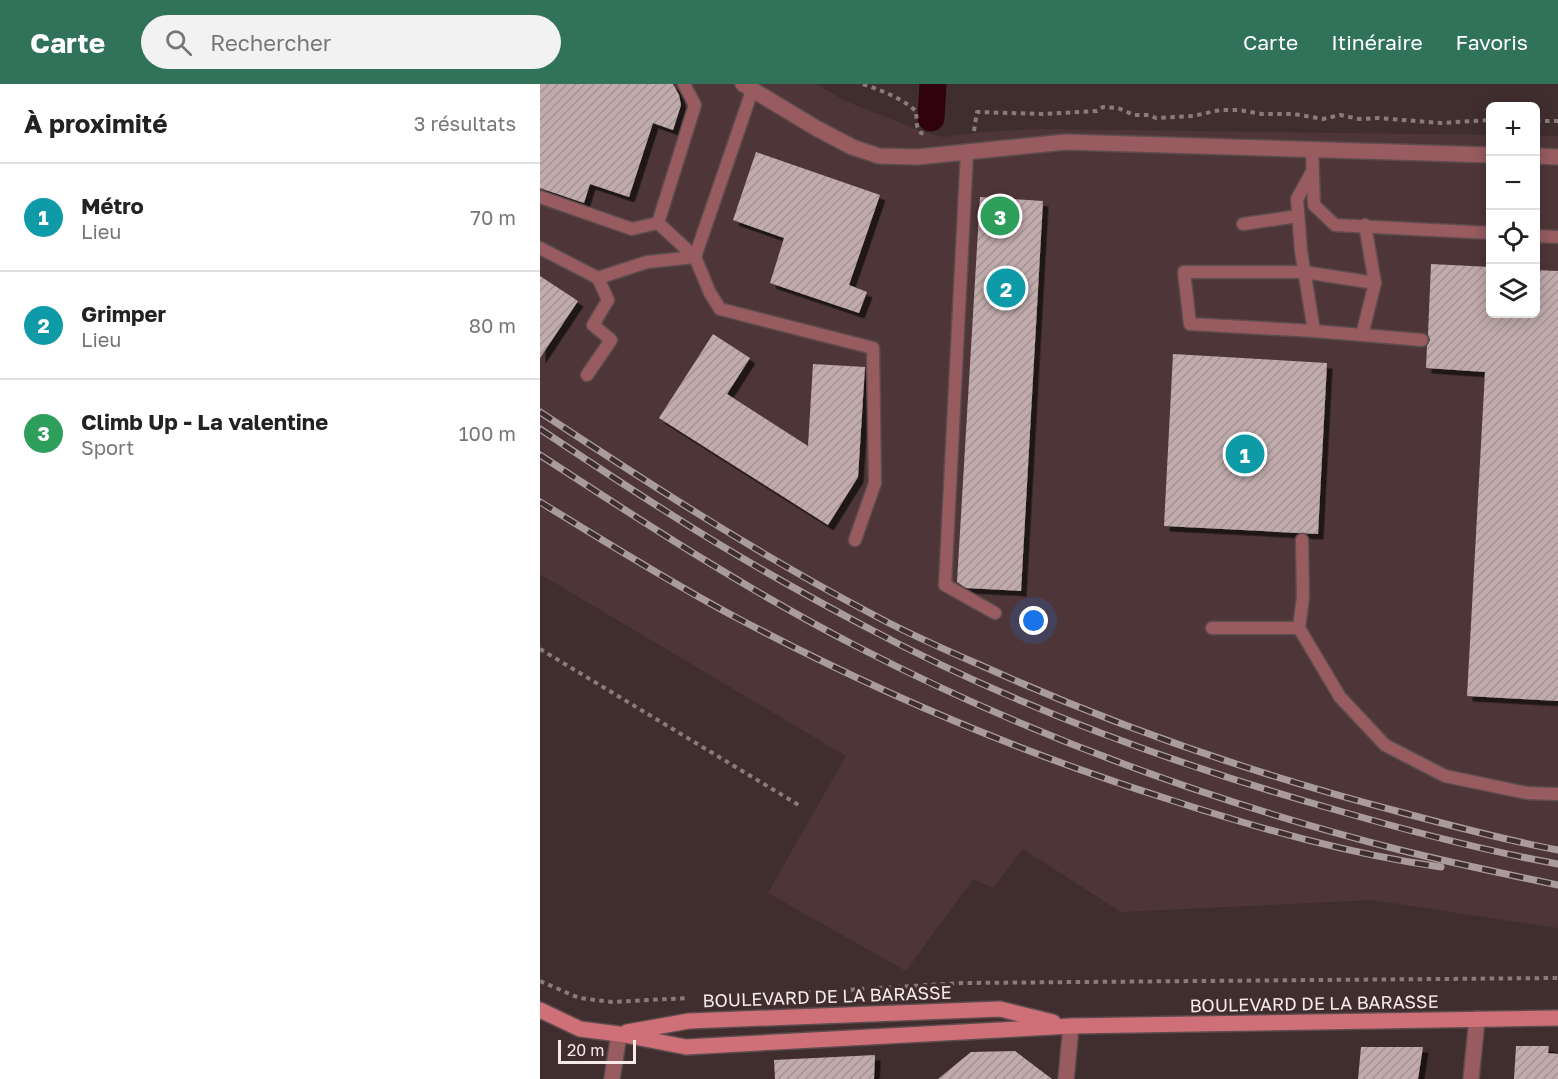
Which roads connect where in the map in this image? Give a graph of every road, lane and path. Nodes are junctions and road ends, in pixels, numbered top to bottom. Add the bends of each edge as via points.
1 (684, 84) edge
2 (863, 84) edge
3 (747, 87) edge
4 (1486, 120) edge
5 (1558, 121) edge
6 (1540, 122) edge
7 (967, 132) dead end
8 (1312, 149) junction
9 (967, 151) junction
10 (943, 154) junction
11 (1486, 154) edge
12 (1540, 156) edge
13 (1558, 157) edge
14 (1313, 170) junction
15 (540, 197) edge
16 (1298, 216) junction
17 (658, 223) junction
18 (1243, 224) dead end
19 (1365, 225) junction
20 (1486, 233) edge
21 (1540, 236) edge
22 (1558, 237) edge
23 (540, 248) edge
24 (695, 257) junction
25 (1304, 272) junction
26 (598, 278) junction
27 (1375, 282) junction
28 (1314, 331) junction
29 (1362, 335) junction
30 (1422, 340) dead end
31 (587, 375) dead end
32 (855, 540) dead end
33 (1302, 540) dead end
34 (995, 613) dead end
35 (1212, 628) dead end
36 (1299, 628) junction
37 (540, 649) edge
38 (1558, 794) edge
39 (802, 807) dead end
40 (1558, 978) edge
41 (540, 981) edge
42 (756, 995) dead end
43 (696, 998) dead end
44 (540, 1010) edge
45 (1558, 1018) edge
46 (1477, 1019) junction
47 (1071, 1026) junction
48 (619, 1034) junction
49 (612, 1079) edge
50 (1066, 1079) edge
51 (1471, 1079) edge

1 - 17 lane via 695,105
2 - 10 path via 900,99 916,111 921,133 943,137
3 - 10 street via 852,147 879,156 917,158
3 - 24 lane
4 - 7 path via 1441,123 1340,115 1323,119 1239,110 1156,118 1103,107 1097,111 1055,114 978,112 974,131
5 - 6 path
8 - 9 street via 1066,142
8 - 11 street
8 - 14 lane
9 - 10 street
9 - 34 lane via 945,585
12 - 13 street
14 - 16 lane via 1297,199
14 - 19 lane via 1314,205 1335,225
15 - 17 lane via 632,229
16 - 18 lane
16 - 25 lane
17 - 24 lane
19 - 20 lane
19 - 27 lane
21 - 22 lane
23 - 26 lane
24 - 26 lane via 647,261
24 - 32 lane via 720,309 873,348 875,483
25 - 27 lane
25 - 28 lane
25 - 28 lane via 1184,272 1190,324
26 - 31 lane via 608,300 593,324 611,340
27 - 29 lane
28 - 29 lane
29 - 30 lane
33 - 36 lane
35 - 36 lane
36 - 38 lane via 1340,697 1385,745 1445,776 1527,793
37 - 39 path
40 - 42 path via 962,983
41 - 43 path via 579,998 612,1002
44 - 48 main road, BOULEVARD DE LA BARASSE via 580,1029
45 - 46 main road, BOULEVARD DE LA BARASSE
46 - 47 main road, BOULEVARD DE LA BARASSE
46 - 51 street
47 - 48 main road, BOULEVARD DE LA BARASSE via 686,1047
47 - 48 main road, BOULEVARD DE LA BARASSE via 1000,1009 689,1021
47 - 50 street
48 - 49 street

